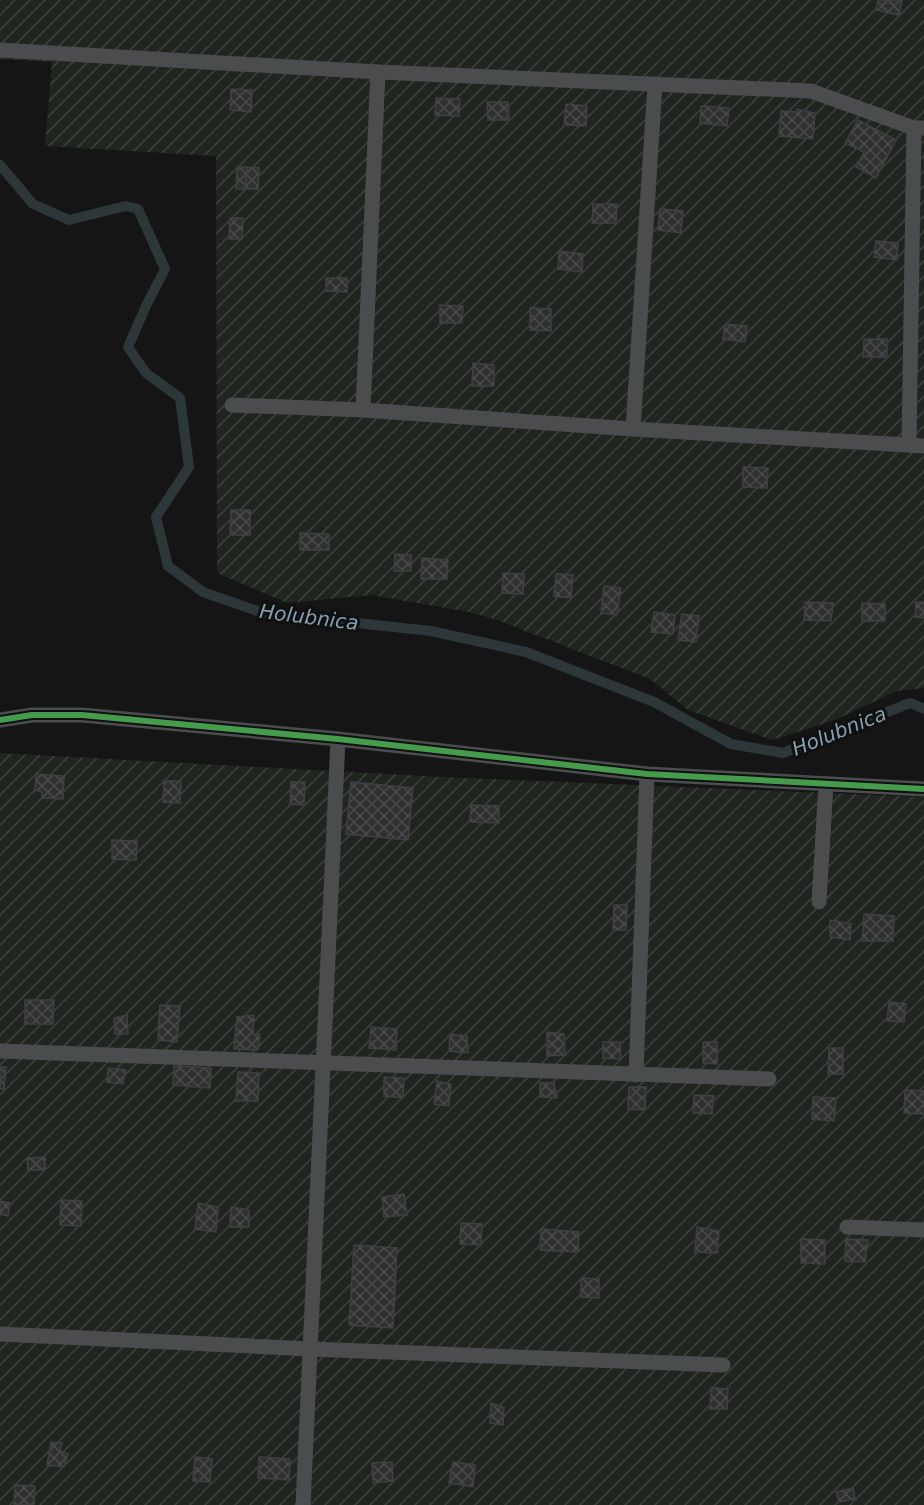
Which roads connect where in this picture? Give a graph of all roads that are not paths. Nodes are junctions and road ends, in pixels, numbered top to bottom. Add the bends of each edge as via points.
1 (0, 50) edge
2 (378, 72) junction
3 (655, 84) junction
4 (919, 128) edge
5 (232, 405) dead end
6 (363, 410) junction
7 (633, 429) junction
8 (916, 445) edge
9 (0, 720) edge
10 (338, 739) junction
11 (647, 774) junction
12 (826, 784) junction
13 (924, 789) edge
14 (819, 902) dead end
15 (0, 1051) edge
16 (323, 1064) junction
17 (636, 1075) junction
18 (769, 1079) dead end
19 (847, 1227) dead end
20 (924, 1230) edge
21 (0, 1334) edge
22 (311, 1349) junction
23 (723, 1365) dead end
24 (303, 1505) edge

1 - 2 lane
2 - 3 lane
2 - 6 lane
3 - 4 lane via 811,91
3 - 7 lane
4 - 8 lane
5 - 6 lane
6 - 7 lane
7 - 8 lane
9 - 10 lane via 32,715 82,715
10 - 11 lane
10 - 16 lane
11 - 12 lane
11 - 17 lane
12 - 13 lane
12 - 14 lane
15 - 16 lane
16 - 17 lane
16 - 22 lane
17 - 18 lane
19 - 20 lane
21 - 22 lane
22 - 23 lane
22 - 24 lane

